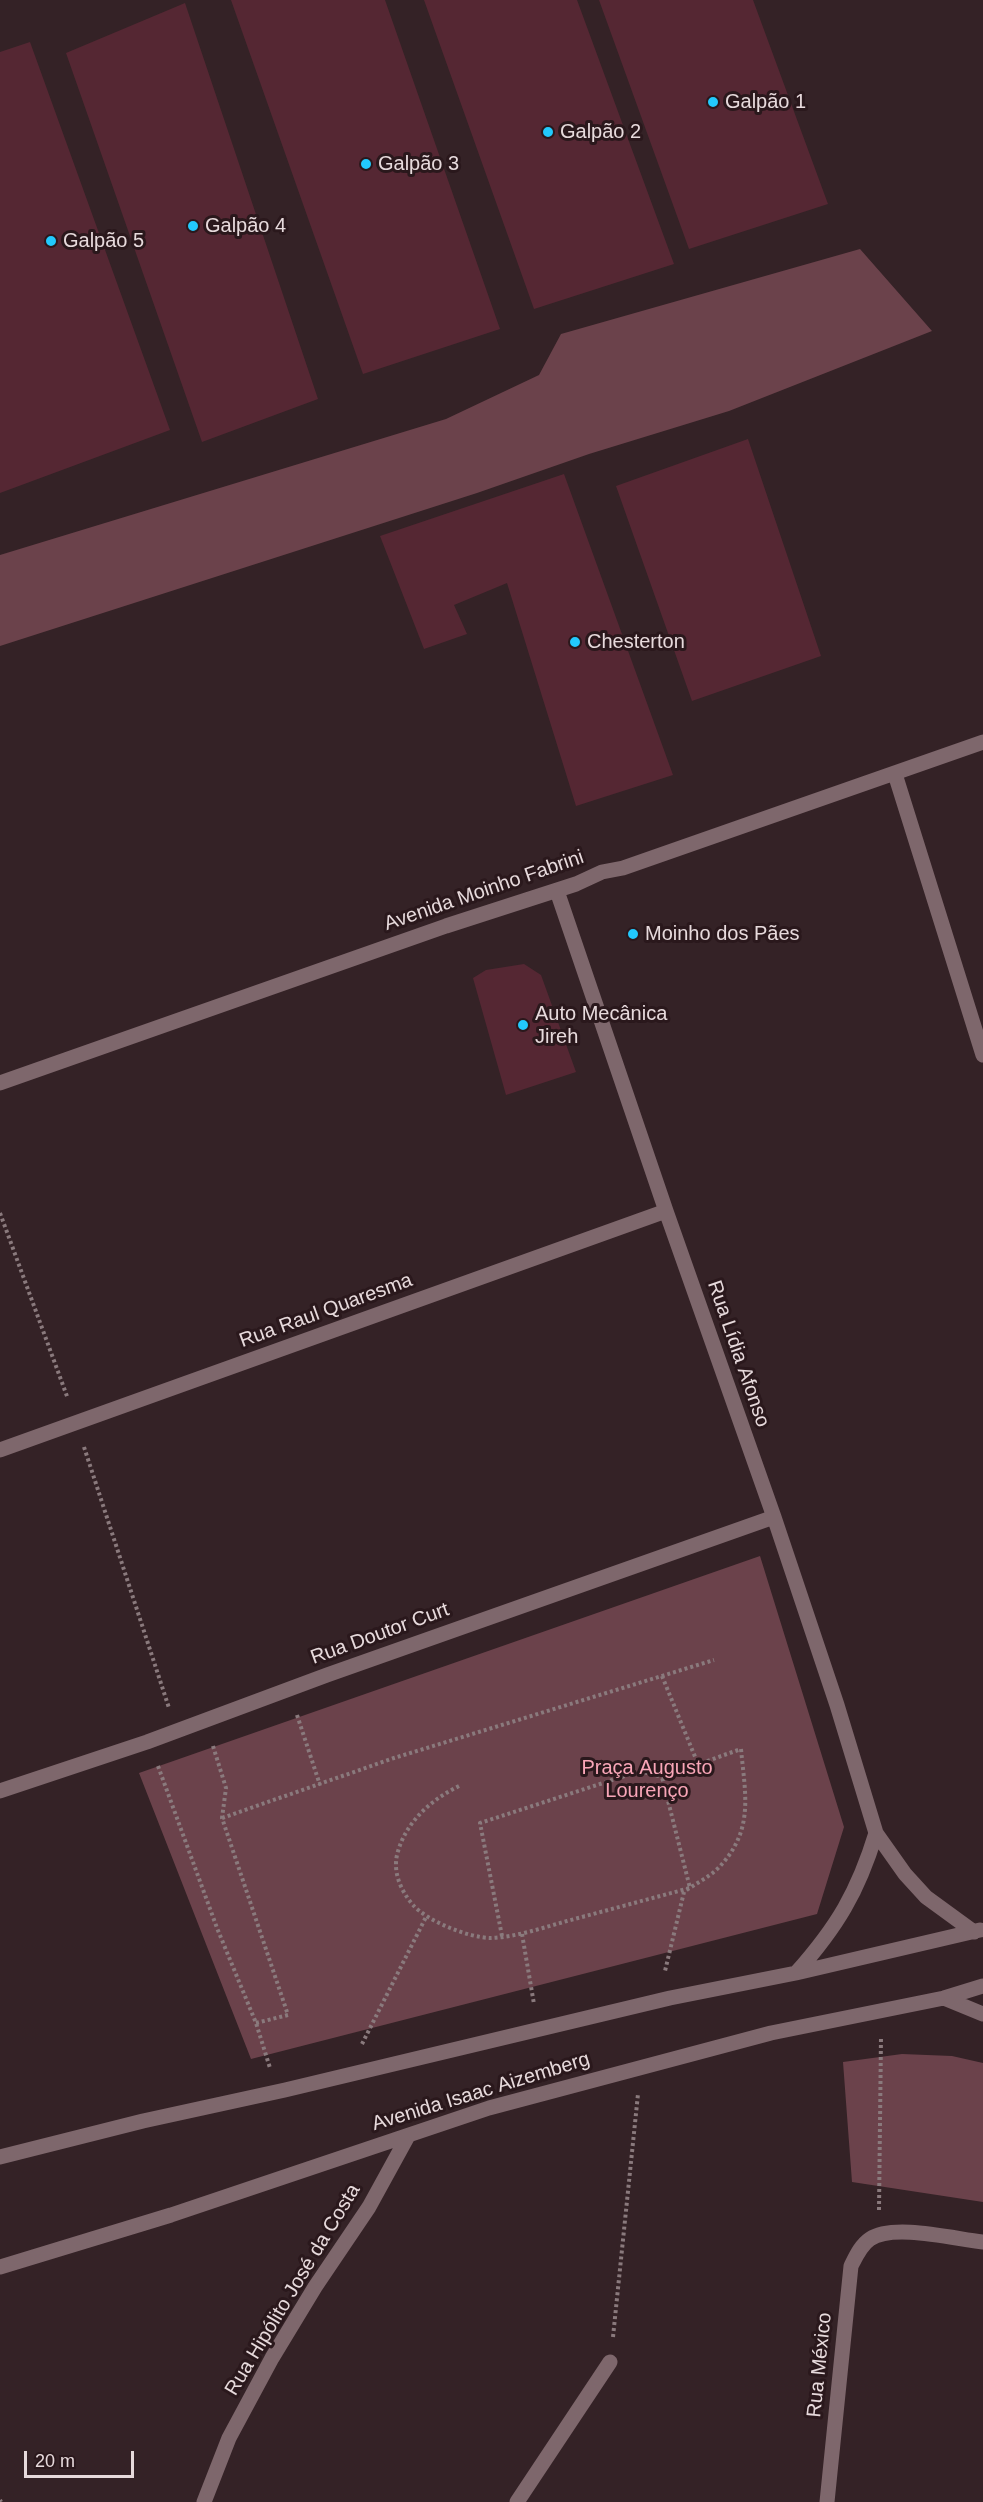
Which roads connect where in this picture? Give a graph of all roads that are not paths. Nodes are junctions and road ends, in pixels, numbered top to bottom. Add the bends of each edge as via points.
1 (983, 742) edge
2 (895, 774) junction
3 (557, 891) junction
4 (983, 1055) edge
5 (0, 1083) edge
6 (666, 1211) junction
7 (0, 1450) edge
8 (774, 1517) junction
9 (0, 1791) edge
10 (876, 1833) junction
11 (979, 1931) edge
12 (796, 1973) junction
13 (983, 1986) edge
14 (944, 1998) junction
15 (983, 2014) edge
16 (408, 2136) junction
17 (0, 2157) edge
18 (983, 2242) edge
19 (0, 2267) edge
20 (610, 2362) road end
21 (204, 2502) edge
22 (517, 2502) edge
23 (827, 2502) edge

1 - 2 street, Avenida Moinho Fabrini
2 - 3 street, Avenida Moinho Fabrini
2 - 4 street
3 - 5 street, Avenida Moinho Fabrini via 446,926
3 - 6 street, Rua Lídia Afonso
6 - 7 street, Rua Raul Quaresma
6 - 8 street, Rua Lídia Afonso
8 - 9 street, Rua Doutor Curt
8 - 10 street, Rua Lídia Afonso
10 - 11 street, Rua Lídia Afonso via 926,1897
10 - 12 street via 855,1893 821,1945
11 - 12 street, Avenida Isaac Aizemberg
12 - 17 street, Avenida Isaac Aizemberg via 670,1998
13 - 14 street, Avenida Isaac Aizemberg
14 - 15 street
14 - 16 street, Avenida Isaac Aizemberg via 641,2066 489,2108
16 - 19 street, Avenida Isaac Aizemberg
16 - 21 street, Rua Hipólito José da Costa via 369,2207 272,2358 229,2438
18 - 23 street, Rua México via 882,2233 859,2250 851,2266
20 - 22 street

